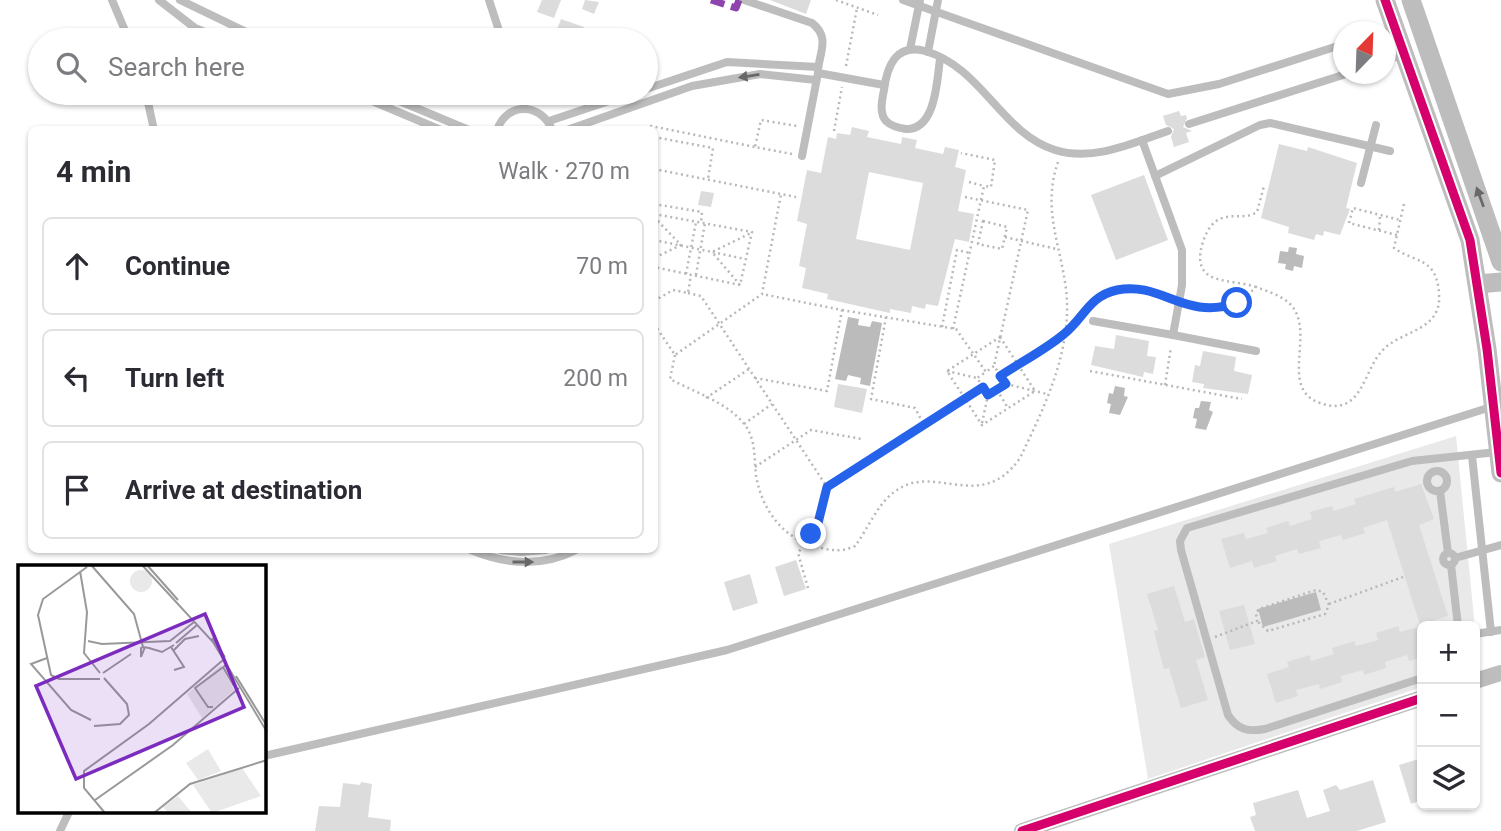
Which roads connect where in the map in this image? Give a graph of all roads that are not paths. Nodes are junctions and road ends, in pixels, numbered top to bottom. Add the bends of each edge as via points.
1 (112, 0) edge
2 (159, 0) edge
3 (180, 0) edge
4 (489, 0) edge
5 (744, 0) edge
6 (903, 0) edge
7 (938, 0) edge
8 (1385, 0) edge
9 (1411, 0) edge
10 (920, 3) edge
11 (936, 11) junction
12 (1388, 21) edge
13 (124, 28) edge
14 (195, 28) edge
15 (238, 28) edge
16 (498, 28) edge
17 (1396, 40) edge
18 (1333, 47) edge
19 (910, 48) junction
20 (928, 52) junction
21 (1405, 54) junction
22 (1396, 57) edge
23 (940, 59) junction
24 (817, 73) junction
25 (1333, 78) edge
26 (658, 85) edge
27 (884, 85) junction
28 (658, 98) edge
29 (148, 105) edge
30 (385, 105) edge
31 (409, 105) edge
32 (524, 105) edge
33 (602, 105) edge
34 (638, 105) edge
35 (525, 108) junction
36 (1189, 124) dead end
37 (551, 125) edge
38 (1376, 125) dead end
39 (152, 126) edge
40 (432, 126) edge
41 (459, 126) edge
42 (500, 126) edge
43 (578, 126) edge
44 (1168, 131) dead end
45 (1142, 139) junction
46 (1371, 146) junction
47 (1390, 151) dead end
48 (802, 156) road end
49 (1155, 176) junction
50 (1361, 183) dead end
51 (1472, 252) junction
52 (1500, 255) edge
53 (1501, 282) edge
54 (1478, 284) junction
55 (1093, 321) dead end
56 (1173, 335) junction
57 (1256, 351) dead end
58 (1494, 406) junction
59 (1499, 452) junction
60 (1472, 456) junction
61 (1501, 473) edge
62 (1440, 491) dead end
63 (1501, 545) edge
64 (1482, 551) junction
65 (480, 553) edge
66 (568, 553) edge
67 (1451, 559) junction
68 (1457, 621) edge
69 (1501, 631) edge
70 (1491, 632) junction
71 (1480, 634) edge
72 (1501, 673) edge
73 (1480, 679) edge
74 (1417, 680) edge
75 (1417, 700) edge
76 (266, 756) edge
77 (68, 814) edge
78 (60, 831) edge
79 (1022, 831) edge

1 - 13 lane
2 - 14 lane
3 - 15 lane
4 - 16 lane
5 - 24 lane via 813,23 821,30 824,38
6 - 10 lane
7 - 11 lane
8 - 12 street
52 -> 9 street
10 - 11 lane
10 - 19 lane
11 - 18 lane via 1168,94 1219,84
11 - 20 lane
17 - 21 street
19 - 20 lane
19 - 27 lane via 895,56
20 - 23 lane
21 - 22 lane
21 - 51 street
23 - 27 lane via 933,100 920,126 909,129 886,121 881,108
23 - 45 lane via 969,76 1020,131 1063,151 1083,155
24 - 26 lane via 727,62
24 - 27 lane
24 -> 28 lane via 760,74 692,86
24 - 48 lane
25 - 36 lane
29 - 39 lane
30 - 40 lane
31 - 41 lane
32 - 35 lane
33 - 37 lane
34 -> 43 lane
35 - 37 lane via 535,110
35 - 42 lane via 510,113
38 - 46 lane
44 - 45 lane
45 - 49 lane
46 - 47 lane
46 - 49 lane via 1270,122
46 - 50 lane
49 - 56 lane via 1184,263
51 - 52 street
51 - 54 street
53 - 54 street
54 - 58 street
55 - 56 lane
56 - 57 lane
58 - 59 street
58 - 76 lane via 727,650
59 - 60 lane
59 - 61 street
60 - 64 lane
60 - 74 lane via 1412,461 1187,528 1180,541 1228,715 1238,726 1247,731 1265,729
62 - 67 lane
63 - 64 lane
64 - 67 lane
64 - 70 lane
65 -> 66 lane via 523,563
67 - 68 lane
69 - 70 lane
70 - 71 lane
72 - 73 street
75 - 79 street
77 - 78 lane

